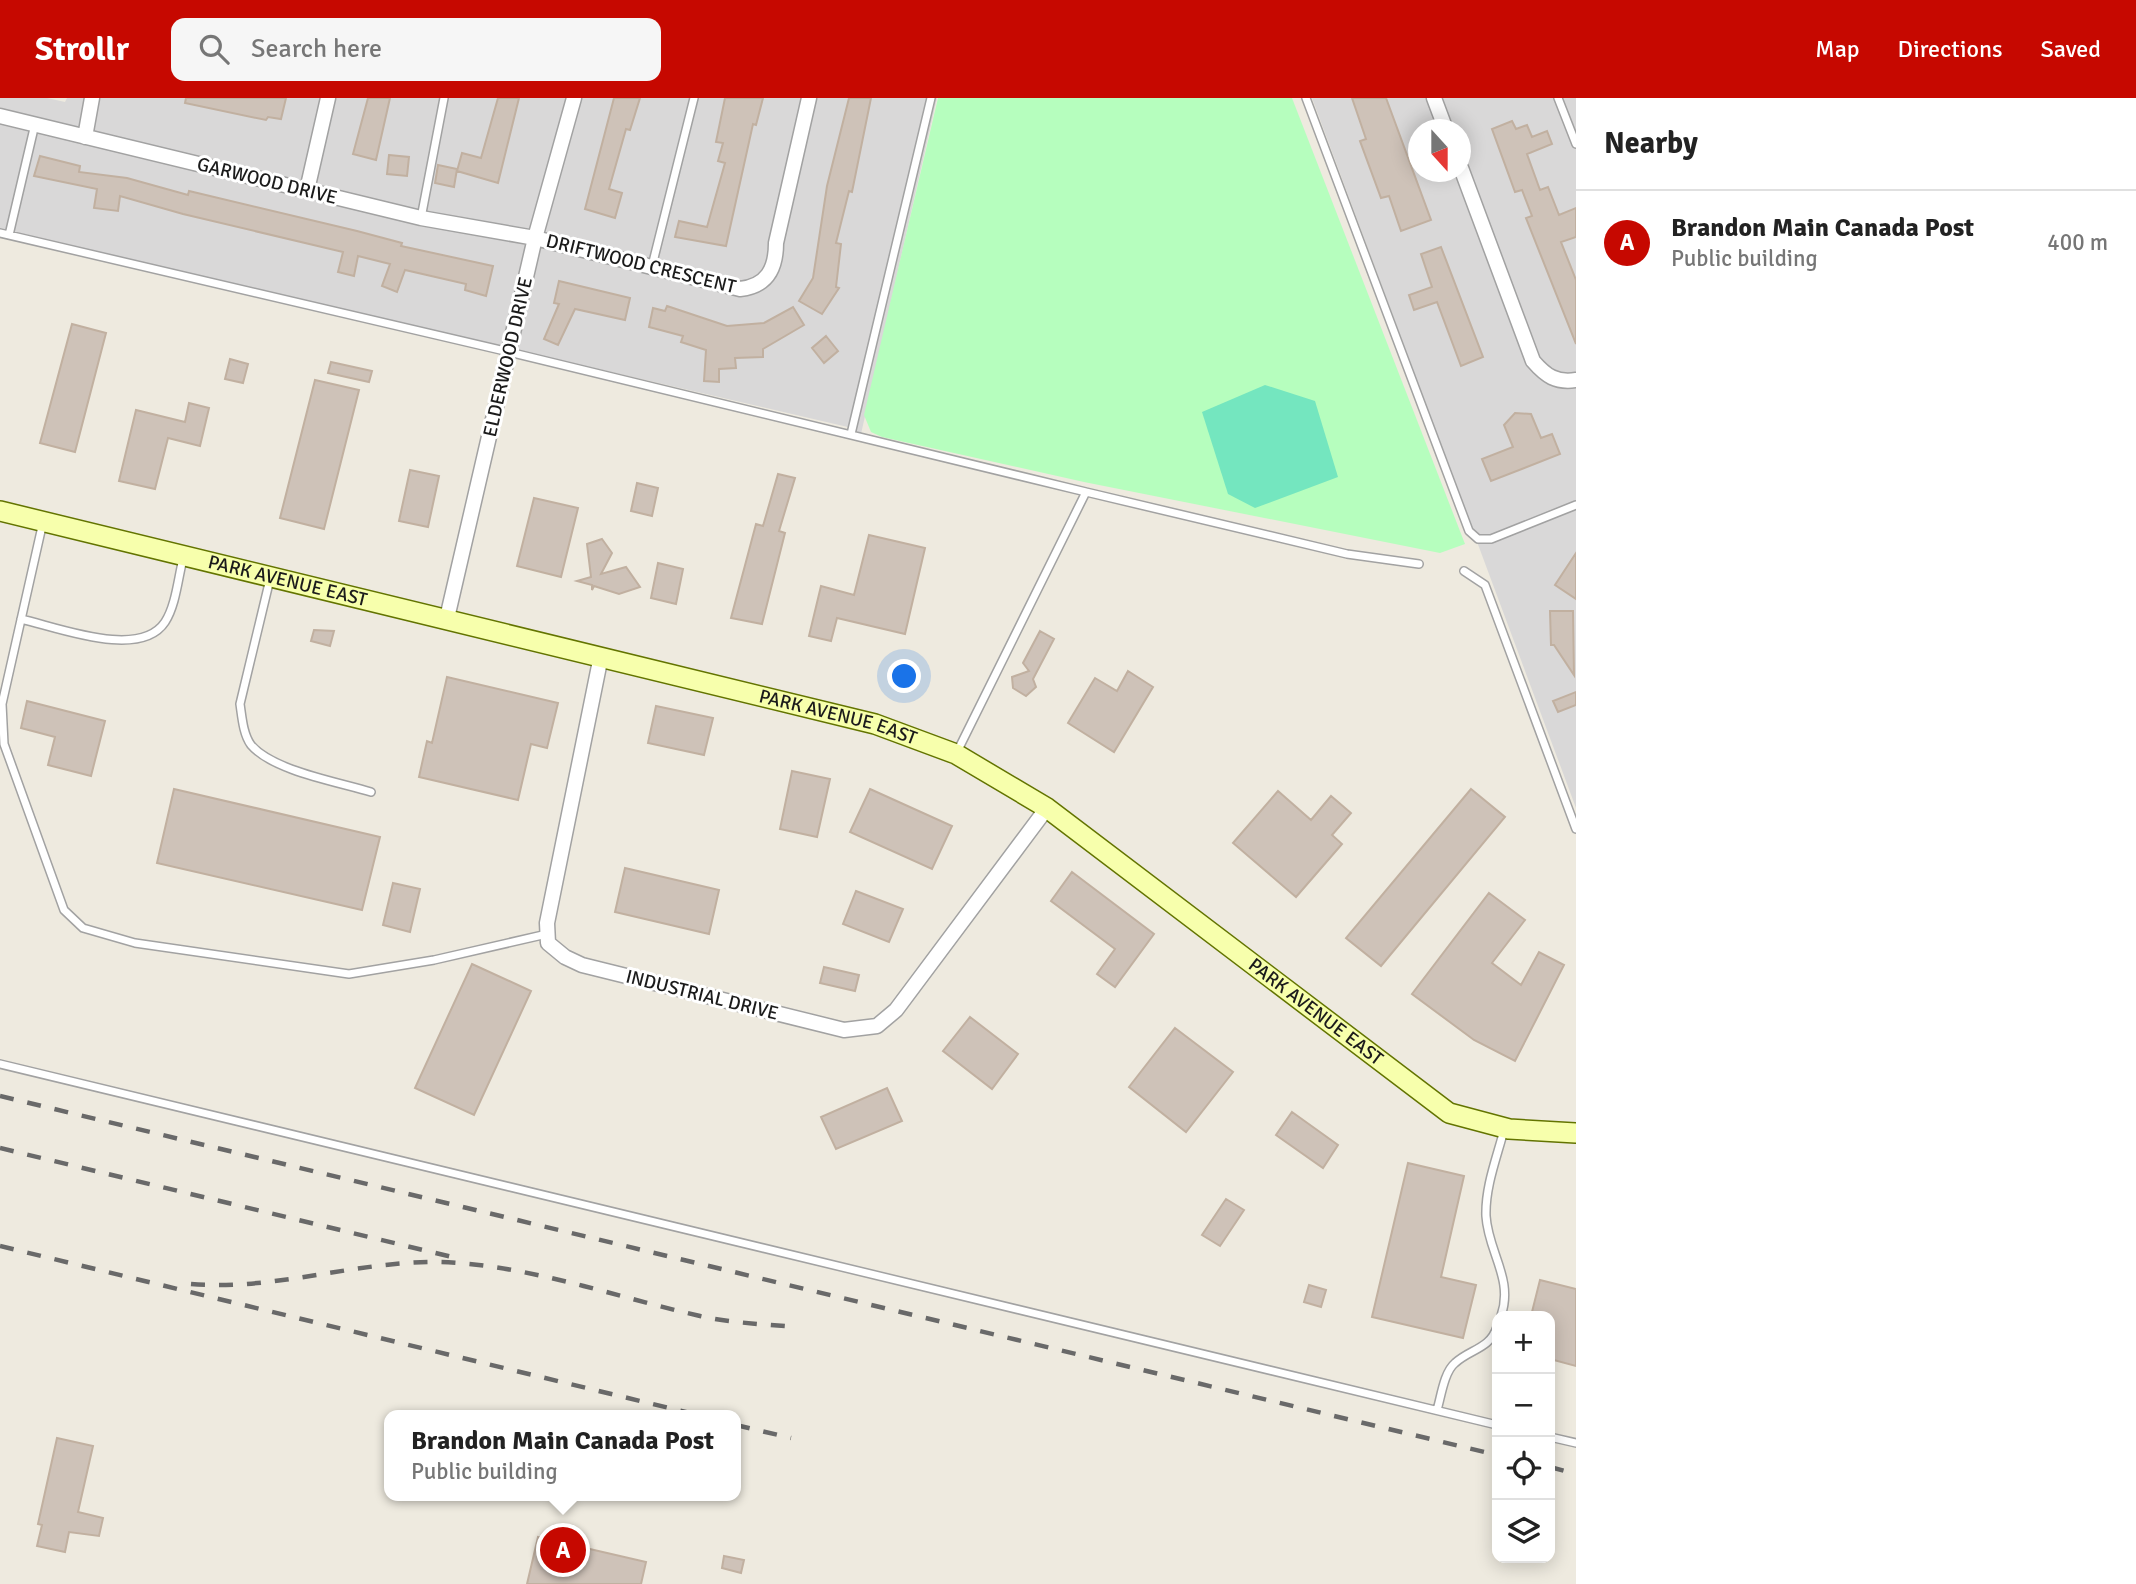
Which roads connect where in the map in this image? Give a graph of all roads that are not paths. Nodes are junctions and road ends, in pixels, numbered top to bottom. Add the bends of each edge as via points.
1 (92, 98) edge
2 (328, 98) edge
3 (445, 98) edge
4 (574, 98) edge
5 (694, 98) edge
6 (809, 98) edge
7 (931, 98) edge
8 (1306, 98) edge
9 (1434, 98) edge
10 (1558, 98) edge
11 (0, 116) edge
12 (1442, 119) edge
13 (35, 124) junction
14 (85, 137) junction
15 (1576, 144) edge
16 (1466, 182) edge
17 (307, 190) junction
18 (421, 218) junction
19 (0, 233) edge
20 (9, 235) junction
21 (536, 239) junction
22 (652, 266) junction
23 (509, 352) junction
24 (1576, 380) edge
25 (851, 434) junction
26 (1086, 492) junction
27 (1576, 505) edge
28 (0, 511) edge
29 (43, 521) junction
30 (184, 555) junction
31 (1419, 564) dead end
32 (1464, 571) dead end
33 (271, 575) junction
34 (447, 618) junction
35 (21, 619) junction
36 (601, 656) junction
37 (956, 754) junction
38 (372, 792) dead end
39 (1047, 808) junction
40 (1576, 829) edge
41 (548, 934) junction
42 (0, 1064) edge
43 (1505, 1128) junction
44 (1576, 1133) edge
45 (1502, 1311) edge
46 (1492, 1334) edge
47 (1437, 1410) junction
48 (1492, 1424) edge
49 (1555, 1438) edge
50 (1576, 1443) edge

1 - 14 street
2 - 17 street
3 - 18 lane
4 - 21 street, ELDERWOOD DRIVE
5 - 22 lane
6 - 22 street, DRIFTWOOD CRESCENT via 776,258 764,282 740,289
7 - 25 lane
8 - 27 lane via 1469,531 1478,538 1491,539
9 - 12 street
10 - 15 lane
11 - 13 street, GARWOOD DRIVE
13 - 14 street, GARWOOD DRIVE
13 - 20 lane
14 - 17 street, GARWOOD DRIVE
16 - 24 street via 1533,361 1562,382
17 - 18 street, GARWOOD DRIVE
18 - 21 street, GARWOOD DRIVE
19 - 20 lane
20 - 23 lane
21 - 22 street, DRIFTWOOD CRESCENT
21 - 23 street, ELDERWOOD DRIVE
23 - 25 lane
23 - 34 street, ELDERWOOD DRIVE
25 - 26 lane
26 - 31 lane via 1347,554
26 - 37 lane
28 - 29 street, PARK AVENUE EAST
29 - 30 street, PARK AVENUE EAST
29 - 35 lane
30 - 33 street, PARK AVENUE EAST
30 - 35 lane via 167,618 144,638 123,642
32 - 40 lane via 1485,585
33 - 34 street, PARK AVENUE EAST
33 - 38 lane via 240,704 250,744 269,761
34 - 36 street, PARK AVENUE EAST
35 - 41 lane via 2,704 5,744 64,910 75,923 135,943 349,974
36 - 37 street, PARK AVENUE EAST via 875,724
36 - 41 street
37 - 39 street, PARK AVENUE EAST
39 - 41 street, INDUSTRIAL DRIVE via 896,1010 877,1026 844,1030 582,965 548,943
39 - 43 street, PARK AVENUE EAST via 1449,1113
42 - 47 lane
43 - 44 street, PARK AVENUE EAST
43 - 45 lane via 1486,1215 1506,1288
46 - 47 lane via 1482,1349 1454,1363
47 - 48 lane
49 - 50 lane

